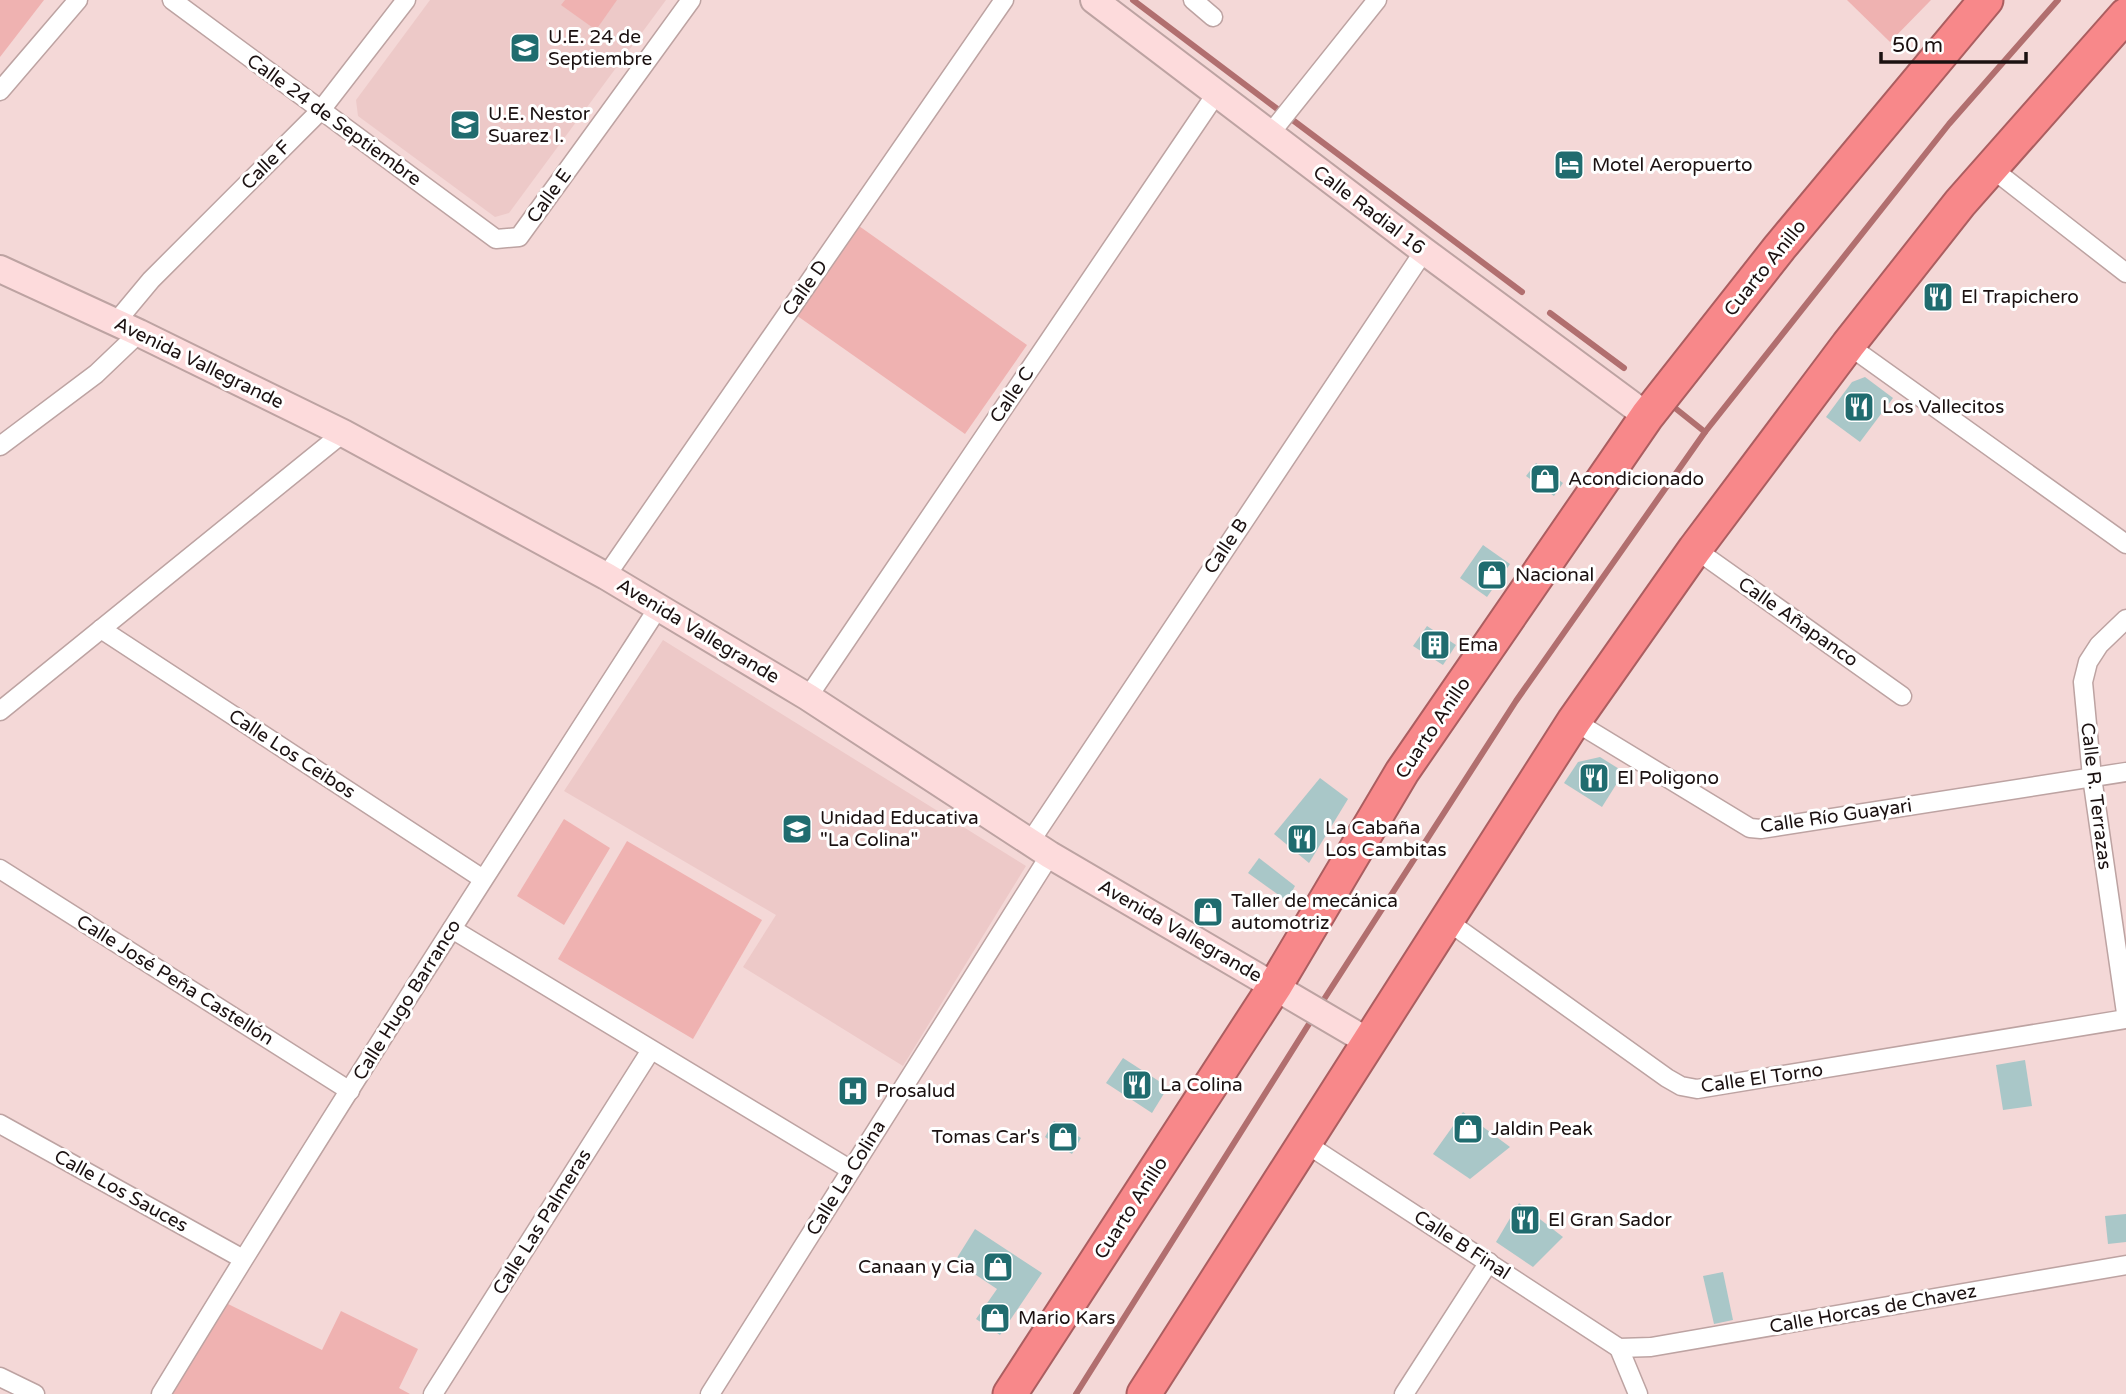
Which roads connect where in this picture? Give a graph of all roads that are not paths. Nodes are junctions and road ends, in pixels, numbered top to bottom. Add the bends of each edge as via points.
1 (78, 0) edge
2 (172, 0) edge
3 (406, 0) edge
4 (691, 0) edge
5 (1004, 0) edge
6 (1094, 0) edge
7 (1193, 0) edge
8 (1377, 0) edge
9 (1986, 0) edge
10 (2126, 15) edge
11 (1213, 17) dead end
12 (0, 91) edge
13 (1216, 94) junction
14 (321, 110) junction
15 (1270, 134) junction
16 (1990, 167) junction
17 (496, 239) joint
18 (1423, 251) junction
19 (0, 269) edge
20 (2126, 273) edge
21 (127, 327) junction
22 (1848, 345) junction
23 (1647, 416) junction
24 (343, 433) junction
25 (0, 446) edge
26 (2126, 544) edge
27 (1695, 549) junction
28 (606, 576) junction
29 (658, 608) junction
30 (2126, 619) edge
31 (101, 629) junction
32 (808, 696) junction
33 (1902, 696) dead end
34 (0, 710) edge
35 (1574, 721) junction
36 (2126, 772) edge
37 (2092, 777) junction
38 (1040, 848) junction
39 (0, 869) edge
40 (483, 879) junction
41 (1446, 920) junction
42 (453, 929) junction
43 (1275, 986) junction
44 (2126, 1013) edge
45 (2126, 1020) edge
46 (1369, 1042) junction
47 (651, 1050) junction
48 (350, 1091) junction
49 (0, 1124) edge
50 (1304, 1143) junction
51 (851, 1170) junction
52 (243, 1259) junction
53 (1489, 1262) junction
54 (2126, 1265) edge
55 (1619, 1348) junction
56 (0, 1377) edge
57 (35, 1394) edge
58 (161, 1394) edge
59 (433, 1394) edge
60 (710, 1394) edge
61 (1010, 1394) edge
62 (1144, 1394) edge
63 (1404, 1394) edge
64 (1638, 1394) edge

1 - 12 street
2 - 14 street, Calle 24 de Septiembre
3 - 14 street, Calle F
4 - 17 street, Calle E via 519,237
5 - 28 street, Calle D
6 - 13 street, Calle Radial 16
7 - 11 street
8 - 15 street
9 - 23 highway, Cuarto Anillo via 1780,247
10 - 16 highway
13 - 15 street, Calle Radial 16
13 - 32 street, Calle C
14 - 17 street, Calle 24 de Septiembre
14 - 21 street, Calle F via 151,280
15 - 18 street, Calle Radial 16
16 - 20 street
16 - 22 highway
18 - 23 street, Calle Radial 16
18 - 38 street, Calle B
19 - 21 street, Avenida Vallegrande
21 - 24 street, Avenida Vallegrande
21 - 25 street, Calle F via 96,374
22 - 26 street
22 - 27 highway
23 - 43 highway, Cuarto Anillo via 1402,772
24 - 28 street, Avenida Vallegrande
24 - 31 street
27 - 33 street, Calle Añapanco
27 - 35 highway
28 - 29 street, Avenida Vallegrande
29 - 32 street, Avenida Vallegrande
29 - 40 street, Calle Hugo Barranco
30 - 37 street, Calle R. Terrazas via 2099,645 2083,682
31 - 34 street
31 - 40 street, Calle Los Ceibos
32 - 38 street, Avenida Vallegrande
35 - 37 street, Calle Río Guayari via 1750,828
35 - 41 highway
36 - 37 street, Calle Río Guayari
37 - 44 street, Calle R. Terrazas
38 - 43 street, Avenida Vallegrande
38 - 51 street, Calle La Colina
39 - 48 street, Calle José Peña Castellón
40 - 42 street, Calle Hugo Barranco
41 - 45 street, Calle El Torno via 1667,1078 1697,1089
41 - 46 highway
42 - 47 street
42 - 48 street, Calle Hugo Barranco
43 - 46 street, Avenida Vallegrande
43 - 61 highway, Cuarto Anillo
46 - 50 highway
47 - 51 street
47 - 59 street, Calle Las Palmeras
48 - 52 street, Calle Hugo Barranco
49 - 52 street, Calle Los Sauces
50 - 53 street, Calle B Final
50 - 62 highway
51 - 60 street, Calle La Colina
52 - 58 street, Calle Hugo Barranco
53 - 55 street, Calle B Final
53 - 63 street
54 - 55 street, Calle Horcas de Chavez via 1651,1347
55 - 64 street
56 - 57 street

